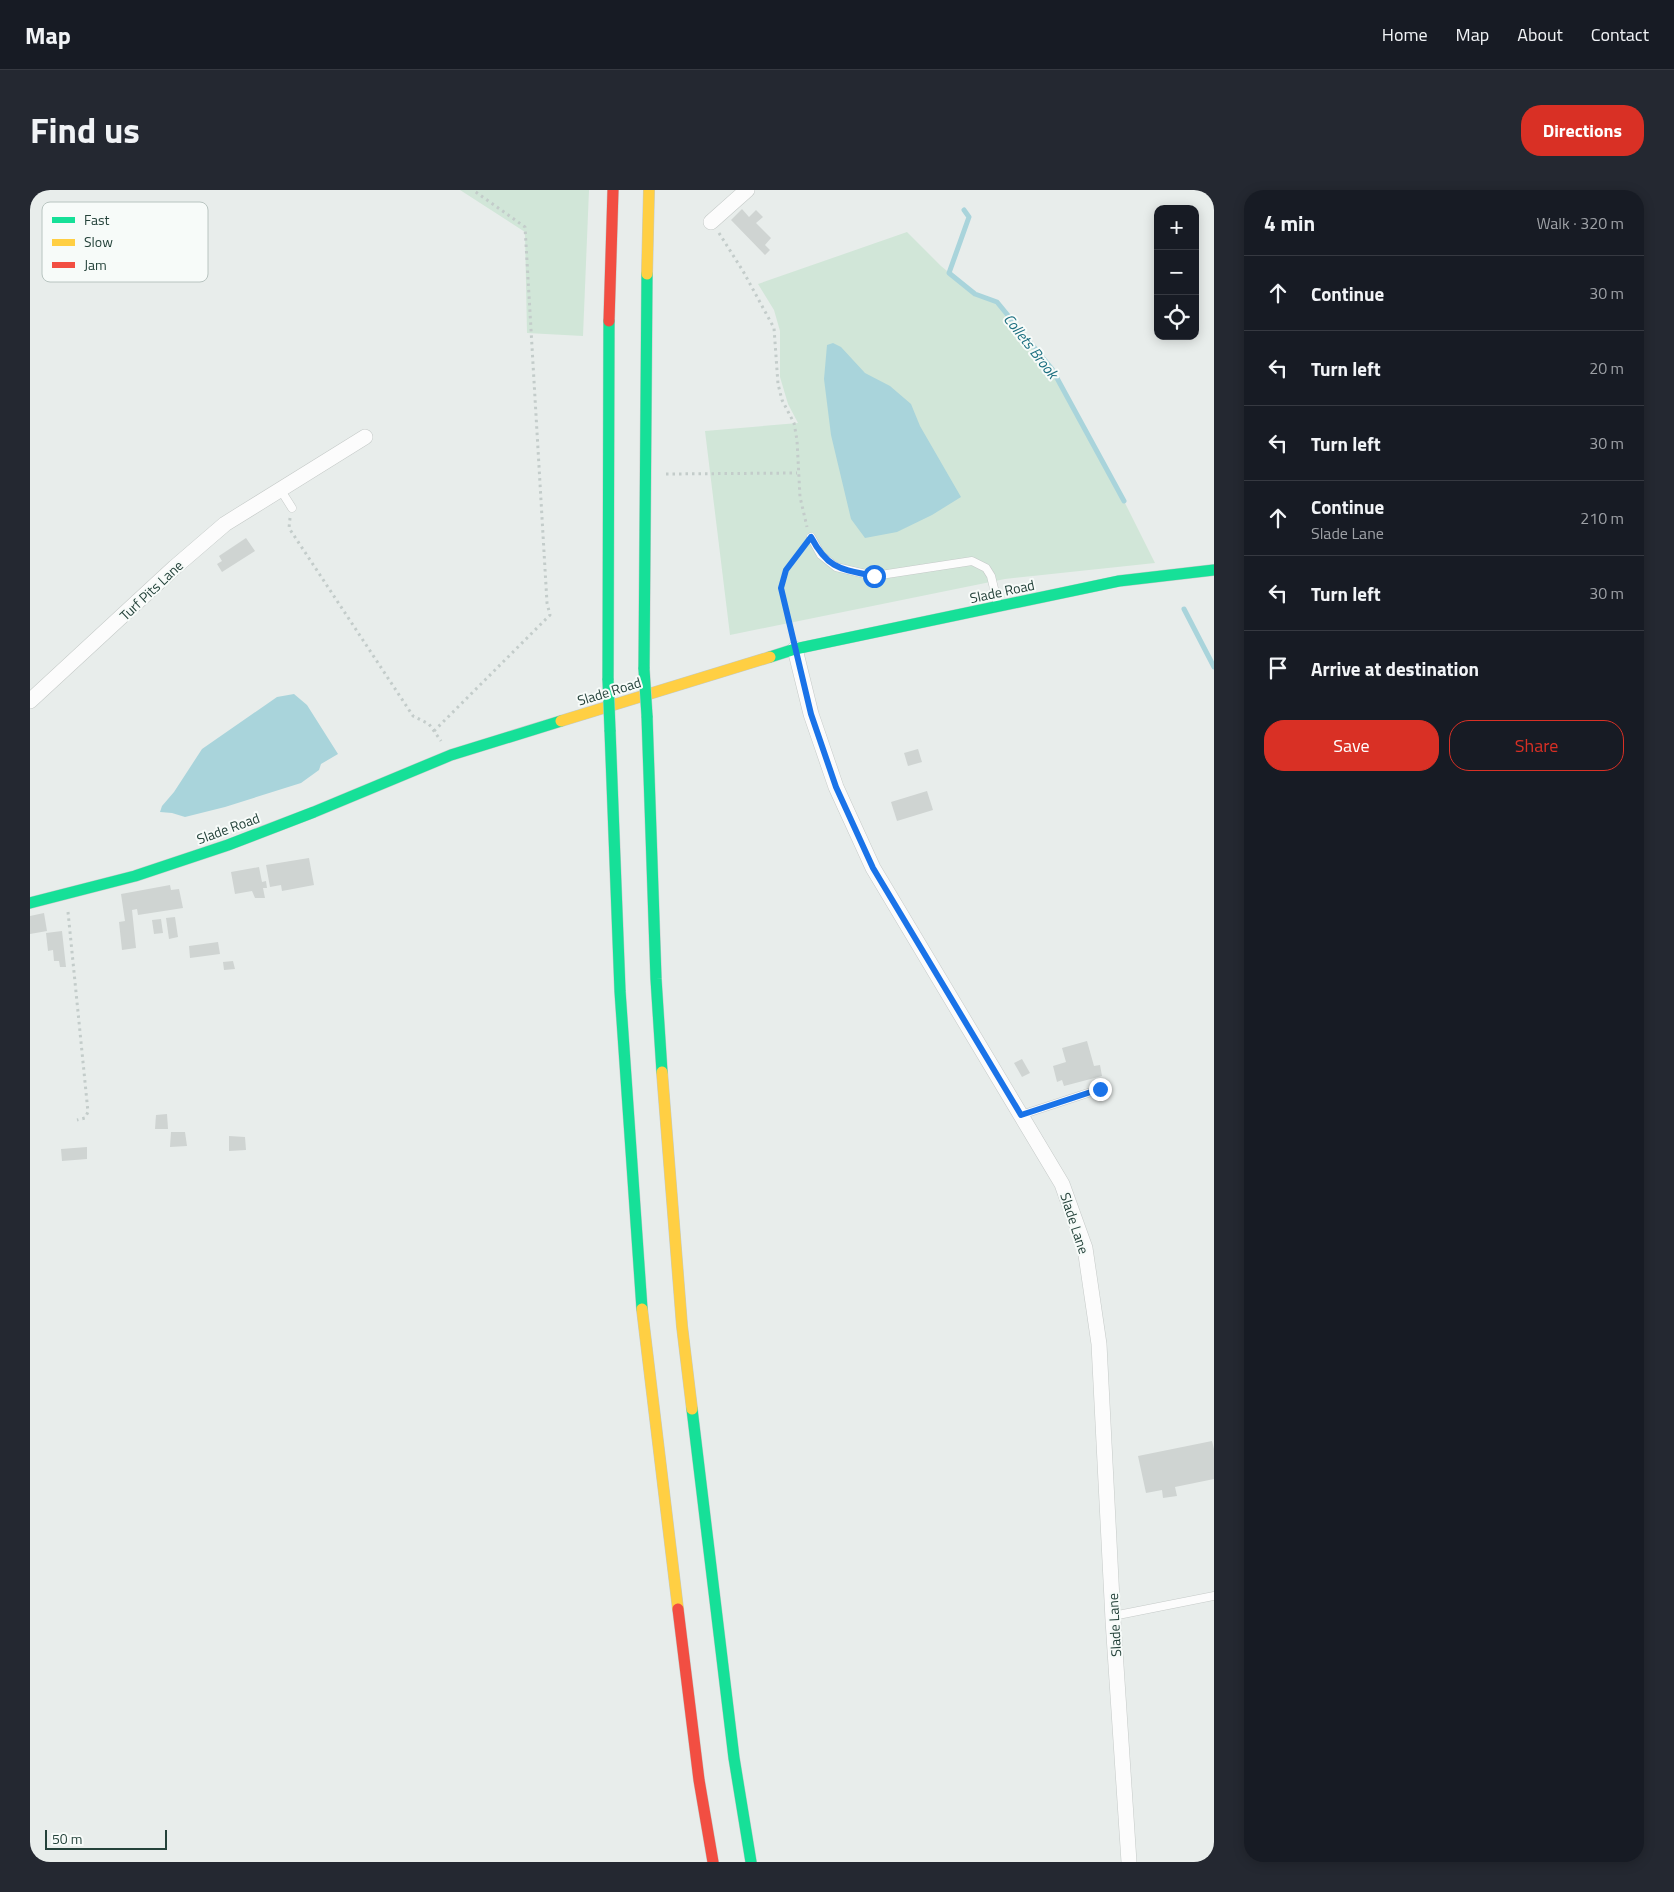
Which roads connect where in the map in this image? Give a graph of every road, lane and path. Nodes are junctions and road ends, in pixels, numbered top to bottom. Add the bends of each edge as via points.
1 (473, 190) edge
2 (612, 190) edge
3 (649, 190) edge
4 (747, 190) edge
5 (711, 222) joint
6 (365, 437) dead end
7 (798, 473) junction
8 (677, 474) dead end
9 (280, 489) junction
10 (292, 508) joint
11 (811, 537) junction
12 (1214, 570) edge
13 (999, 607) junction
14 (795, 649) junction
15 (30, 701) edge
16 (429, 724) dead end
17 (434, 731) dead end
18 (66, 894) junction
19 (30, 904) edge
20 (1100, 1089) dead end
21 (1021, 1115) junction
22 (77, 1120) dead end
23 (1214, 1596) edge
24 (1113, 1616) junction
25 (713, 1862) edge
26 (751, 1862) edge
27 (1129, 1862) edge

1 - 17 path via 525,226 550,615
2 - 25 main road, bridge via 608,680 620,991 642,1309 699,1780
3 - 26 main road, bridge via 644,669 656,979 682,1326 734,1758
4 - 5 street
5 - 7 path via 743,270 774,328 778,384 794,423
6 - 9 street, Turf Pits Lane
7 - 8 path
7 - 11 path via 804,516
9 - 10 lane
9 - 15 street, Turf Pits Lane via 225,524
10 - 16 path via 289,528 413,716
11 - 13 lane via 821,554 836,567 874,576 972,561 986,568 991,576
11 - 14 path via 786,570 781,588
12 - 13 main road, Slade Road via 1119,581
13 - 14 main road, Slade Road
14 - 18 main road, Slade Road via 451,756 228,845 135,876
14 - 21 street, Slade Lane via 811,714 836,787 873,868
18 - 19 main road, Slade Road
18 - 22 path via 88,1112 85,1118
20 - 21 lane
21 - 24 street, Slade Lane via 1062,1184 1085,1248 1099,1344
23 - 24 lane
24 - 27 street, Slade Lane

